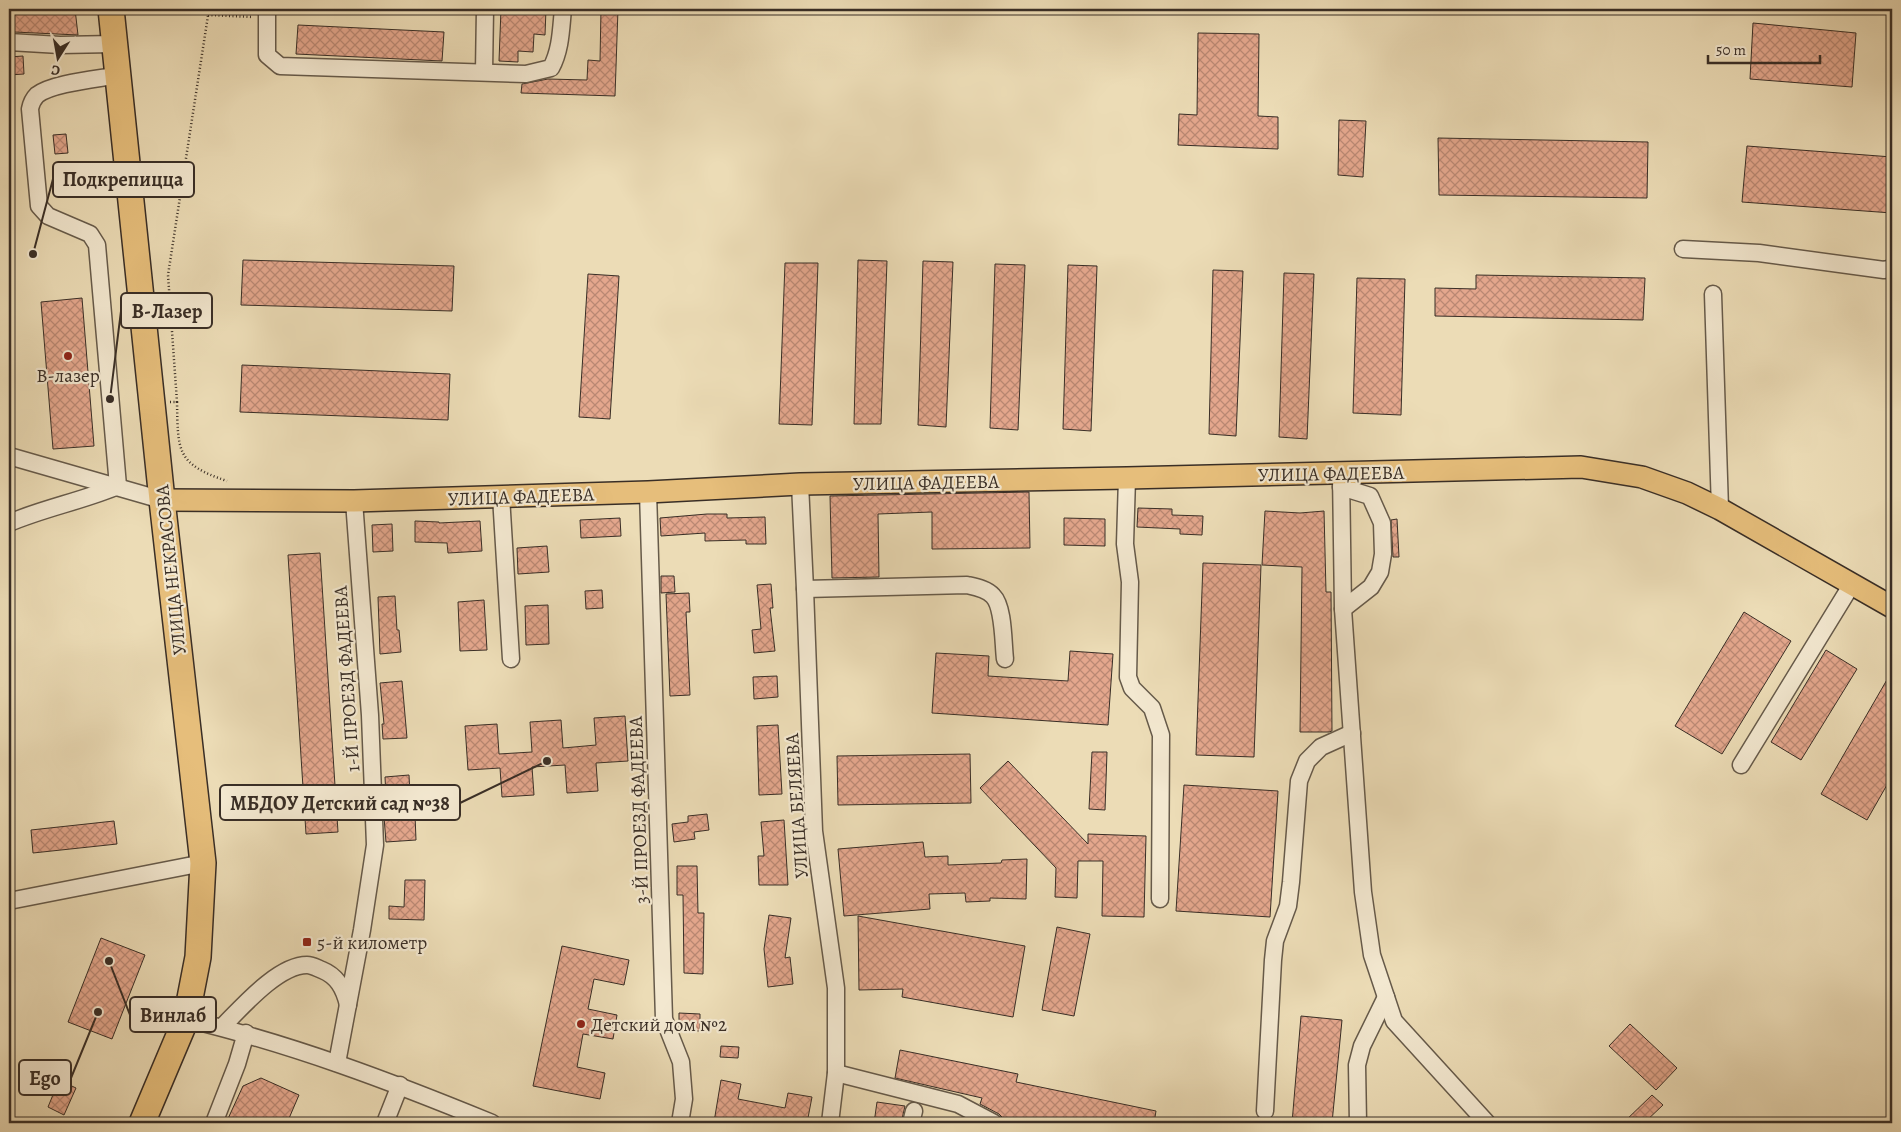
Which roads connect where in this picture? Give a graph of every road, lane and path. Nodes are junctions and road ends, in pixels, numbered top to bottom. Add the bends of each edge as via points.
1 (111, 9) edge
2 (209, 9) edge
3 (485, 9) edge
4 (562, 9) edge
5 (267, 13) edge
6 (208, 16) junction
7 (9, 42) edge
8 (114, 44) junction
9 (484, 72) junction
10 (119, 75) junction
11 (1683, 249) dead end
12 (1892, 268) edge
13 (1713, 294) dead end
14 (177, 402) junction
15 (152, 404) junction
16 (9, 456) edge
17 (1127, 478) junction
18 (1341, 480) junction
19 (800, 484) junction
20 (118, 486) junction
21 (648, 492) junction
22 (501, 496) junction
23 (162, 500) junction
24 (234, 500) junction
25 (354, 501) junction
26 (1720, 509) junction
27 (9, 523) edge
28 (1852, 584) junction
29 (806, 589) junction
30 (1892, 607) edge
31 (1343, 609) junction
32 (511, 659) dead end
33 (1005, 659) dead end
34 (1352, 734) junction
35 (1741, 765) dead end
36 (203, 863) junction
37 (1160, 899) dead end
38 (9, 901) edge
39 (1386, 998) junction
40 (348, 1005) junction
41 (186, 1018) junction
42 (222, 1027) junction
43 (246, 1033) junction
44 (337, 1063) junction
45 (836, 1073) junction
46 (400, 1085) junction
47 (1265, 1111) dead end
48 (142, 1123) edge
49 (214, 1123) edge
50 (385, 1123) edge
51 (492, 1123) edge
52 (680, 1123) edge
53 (830, 1123) edge
54 (994, 1123) edge
55 (1358, 1123) edge
56 (1487, 1123) edge

1 - 8 highway, УЛИЦА НЕКРАСОВА
2 - 6 path
3 - 9 street
4 - 9 street via 558,50 551,68 526,74
5 - 6 path
5 - 9 street via 267,55 280,66
6 - 14 path via 168,275
7 - 8 street via 60,46
8 - 10 highway, УЛИЦА НЕКРАСОВА
10 - 15 highway, УЛИЦА НЕКРАСОВА
10 - 20 street via 62,85 38,94 30,109 39,206 48,216 90,234 96,245
11 - 12 street via 1759,253 1884,270
13 - 26 street
14 - 15 path
14 - 24 path via 181,452 195,467 234,484
15 - 23 highway, УЛИЦА НЕКРАСОВА
16 - 20 street
17 - 18 main road, УЛИЦА ФАДЕЕВА
17 - 19 main road, УЛИЦА ФАДЕЕВА
17 - 37 street via 1128,677 1132,688 1152,708 1161,735
18 - 26 main road, УЛИЦА ФАДЕЕВА via 1581,467 1642,476
18 - 31 street
18 - 31 street via 1370,496 1382,524 1383,554 1380,572 1371,587
19 - 21 main road, УЛИЦА ФАДЕЕВА
19 - 29 street, УЛИЦА БЕЛЯЕВА
20 - 23 street
20 - 27 street
21 - 22 main road, УЛИЦА ФАДЕЕВА
21 - 52 street, 3-Й ПРОЕЗД ФАДЕЕВА via 664,1019 681,1062 684,1100
22 - 25 main road, УЛИЦА ФАДЕЕВА
22 - 32 street
23 - 24 main road, УЛИЦА ФАДЕЕВА
23 - 36 highway, УЛИЦА НЕКРАСОВА
24 - 25 main road, УЛИЦА ФАДЕЕВА
25 - 40 street, 1-Й ПРОЕЗД ФАДЕЕВА via 370,715 375,845
26 - 28 main road, УЛИЦА ФАДЕЕВА
28 - 30 main road, УЛИЦА ФАДЕЕВА
28 - 35 street
29 - 33 street via 967,585 983,589 994,596 1000,608
29 - 45 street, УЛИЦА БЕЛЯЕВА via 814,831 836,988
31 - 34 street
34 - 39 street via 1363,892 1372,955
34 - 47 street via 1321,747 1307,761 1299,781 1288,906 1275,942 1273,960
36 - 38 street
36 - 41 highway, УЛИЦА НЕКРАСОВА via 198,958
39 - 55 street via 1362,1046 1357,1065
39 - 56 street via 1394,1021
40 - 42 street via 338,981 330,973 309,965 300,966 273,980
40 - 44 street, 1-Й ПРОЕЗД ФАДЕЕВА
41 - 42 street
41 - 48 highway, УЛИЦА НЕКРАСОВА
42 - 43 street
43 - 44 street
43 - 49 street
44 - 46 street
45 - 53 street, УЛИЦА БЕЛЯЕВА
45 - 54 street via 958,1104
46 - 50 street
46 - 51 street

